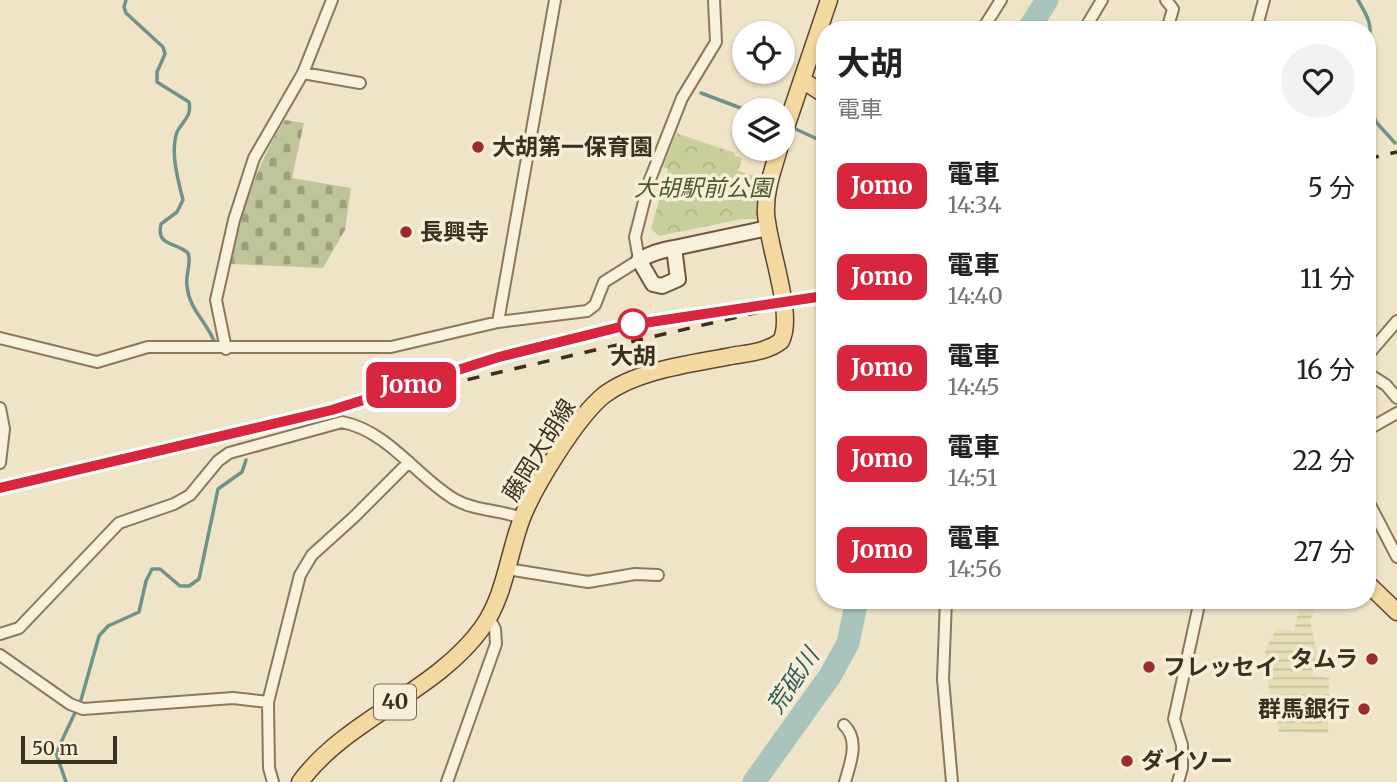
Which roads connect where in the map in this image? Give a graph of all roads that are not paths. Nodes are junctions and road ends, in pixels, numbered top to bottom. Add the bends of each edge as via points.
1 (332, 0) edge
2 (555, 0) edge
3 (714, 0) edge
4 (829, 0) edge
5 (1001, 0) edge
6 (1102, 0) edge
7 (1166, 0) edge
8 (1264, 0) edge
9 (822, 21) edge
10 (988, 21) edge
11 (1089, 21) edge
12 (1170, 21) edge
13 (1258, 21) edge
14 (816, 39) edge
15 (303, 73) junction
16 (802, 80) junction
17 (359, 83) dead end
18 (816, 89) edge
19 (795, 101) edge
20 (776, 161) edge
21 (768, 228) junction
22 (674, 248) junction
23 (639, 260) junction
24 (1397, 321) edge
25 (498, 322) junction
26 (0, 338) edge
27 (1376, 346) edge
28 (226, 349) junction
29 (1376, 379) edge
30 (1397, 398) edge
31 (0, 408) edge
32 (1397, 413) edge
33 (1376, 425) edge
34 (409, 462) junction
35 (0, 463) edge
36 (1376, 516) edge
37 (522, 519) junction
38 (1397, 557) edge
39 (507, 569) junction
40 (658, 575) dead end
41 (1376, 592) edge
42 (946, 609) edge
43 (1198, 609) edge
44 (1397, 612) edge
45 (488, 618) junction
46 (0, 634) edge
47 (0, 655) edge
48 (268, 702) junction
49 (844, 725) dead end
50 (273, 782) edge
51 (300, 782) edge
52 (447, 782) edge
53 (845, 782) edge
54 (952, 782) edge
55 (1178, 782) edge

1 - 15 street
2 - 25 street
3 - 23 street via 716,42 686,89 649,182 635,237
4 - 9 main road
5 - 10 street
6 - 11 street
7 - 12 street via 1173,9
8 - 13 street
14 - 16 main road
15 - 17 street
15 - 28 street via 256,153 234,220 216,300
16 - 18 main road
16 - 19 main road
20 - 21 main road, 藤岡大胡線 / 40 via 767,194
21 - 22 main road
21 - 37 main road, 藤岡大胡線 / 40 via 786,317 781,341 766,349 675,368 612,390 582,419
22 - 23 main road
22 - 23 main road via 679,274 671,284 653,284
23 - 25 street via 604,282 596,305 587,311
24 - 27 street
25 - 28 street via 391,347
26 - 28 street via 93,362 148,347
29 - 30 street
31 - 35 street via 4,429
32 - 33 street
34 - 37 street via 456,500
34 - 46 street via 384,442 342,422 237,449 218,461 198,489 182,501 118,523 19,628
34 - 48 street via 307,560
36 - 38 street
37 - 39 main road, 藤岡大胡線 / 40
39 - 40 street via 588,582
39 - 45 main road, 藤岡大胡線 / 40
41 - 44 main road
42 - 54 street via 943,679
43 - 55 street via 1174,719 1182,745
45 - 51 main road, 藤岡大胡線 / 40 via 450,660 326,752
45 - 52 street via 496,644
47 - 48 street via 83,709 233,698
48 - 50 street
49 - 53 street via 853,747

